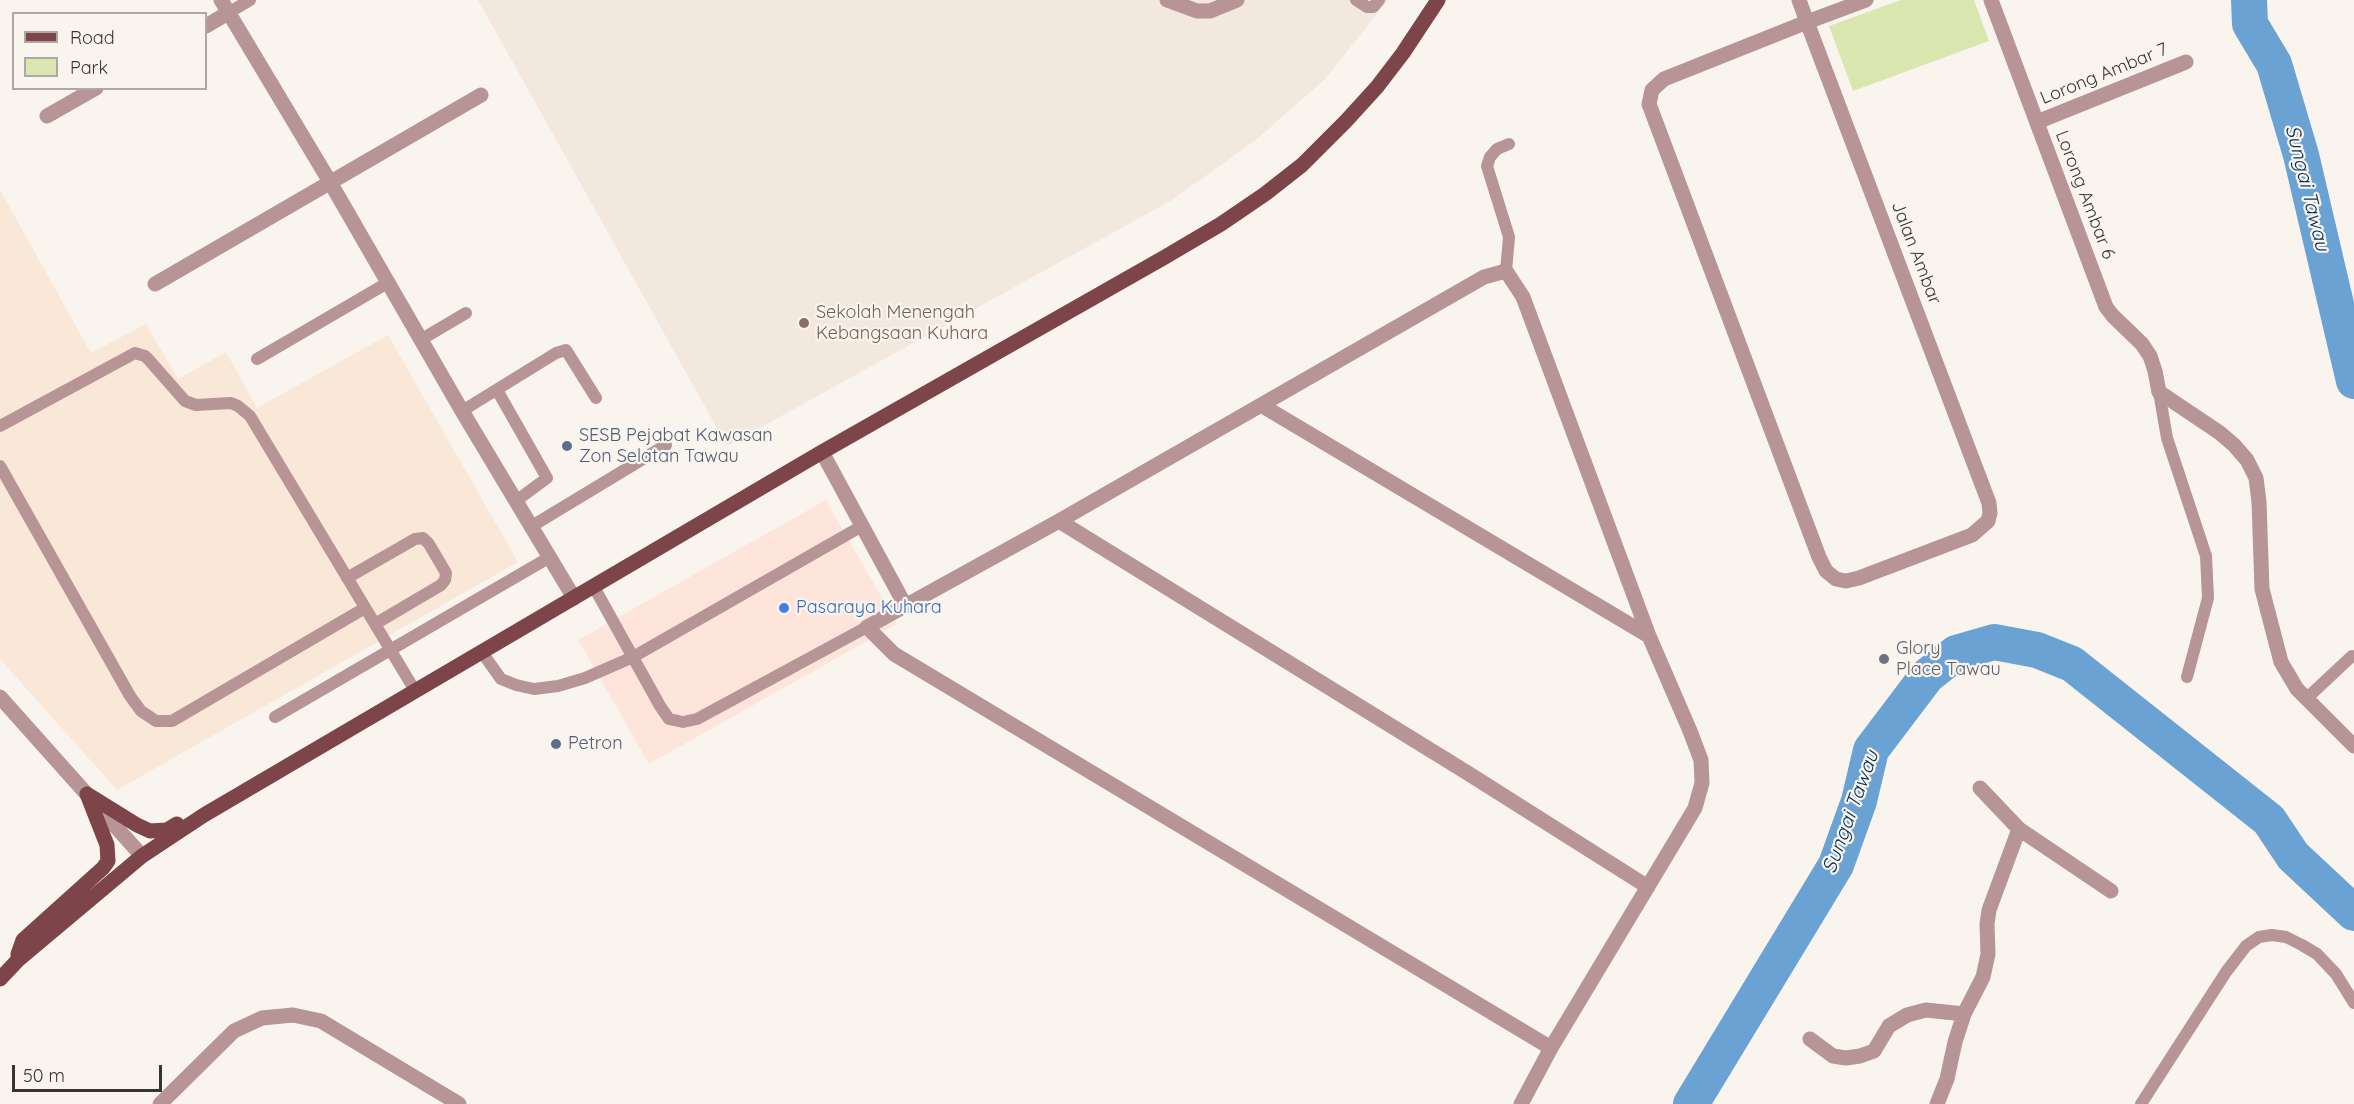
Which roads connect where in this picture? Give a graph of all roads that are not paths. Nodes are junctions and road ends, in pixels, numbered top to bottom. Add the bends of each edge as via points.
1 (250, 0) edge
2 (1167, 0) edge
3 (1237, 0) edge
4 (1356, 0) edge
5 (1379, 0) edge
6 (1438, 0) edge
7 (1799, 0) edge
8 (1866, 0) edge
9 (1991, 0) edge
10 (225, 6) edge
11 (1808, 22) junction
12 (207, 25) edge
13 (2186, 62) dead end
14 (93, 90) edge
15 (481, 95) dead end
16 (48, 116) dead end
17 (2037, 122) junction
18 (1509, 144) dead end
19 (330, 182) junction
20 (1506, 271) junction
21 (389, 282) junction
22 (155, 284) dead end
23 (466, 313) dead end
24 (422, 339) junction
25 (256, 359) dead end
26 (497, 390) junction
27 (2159, 392) junction
28 (596, 399) dead end
29 (1261, 405) junction
30 (462, 411) junction
31 (0, 426) edge
32 (666, 445) dead end
33 (822, 452) junction
34 (0, 466) edge
35 (516, 501) junction
36 (1059, 521) junction
37 (532, 526) junction
38 (862, 526) junction
39 (550, 557) junction
40 (347, 578) junction
41 (594, 587) junction
42 (574, 598) junction
43 (905, 605) junction
44 (365, 608) junction
45 (375, 624) junction
46 (867, 627) junction
47 (1649, 636) junction
48 (391, 650) junction
49 (481, 651) junction
50 (2352, 656) dead end
51 (633, 657) junction
52 (2187, 677) dead end
53 (414, 689) junction
54 (0, 697) edge
55 (2306, 699) junction
56 (275, 717) dead end
57 (2351, 736) edge
58 (1980, 788) dead end
59 (87, 794) junction
60 (204, 815) junction
61 (2019, 829) junction
62 (142, 856) junction
63 (1648, 888) junction
64 (2111, 891) dead end
65 (18, 960) junction
66 (0, 979) edge
67 (2354, 1003) edge
68 (1964, 1014) junction
69 (1810, 1039) dead end
70 (1551, 1048) junction
71 (160, 1104) edge
72 (459, 1104) edge
73 (1521, 1104) edge
74 (1937, 1104) edge
75 (2141, 1104) edge

1 - 10 lane
2 - 3 street via 1197,11 1210,11
4 - 5 lane via 1373,7
6 - 33 main road via 1377,87 1302,165 1265,194 1165,257
7 - 11 street, Jalan Ambar
8 - 11 street
9 - 17 street, Lorong Ambar 6
10 - 12 street
10 - 19 street
11 - 11 street, Jalan Ambar via 1989,503 1988,522 1972,535 1846,581 1826,571 1819,557 1649,104 1652,90 1664,79
13 - 17 street, Lorong Ambar 7
14 - 16 street
15 - 19 street
17 - 27 street, Lorong Ambar 6 via 2106,307 2150,356
18 - 20 lane via 1490,156 1487,166 1509,237
19 - 21 street
19 - 22 street
20 - 29 street via 1484,277
20 - 47 street via 1523,297
21 - 24 street
21 - 25 lane
23 - 24 lane
24 - 30 street
26 - 28 lane via 566,350
26 - 30 lane
26 - 35 lane via 547,478
27 - 52 lane via 2167,438 2206,556 2208,598
27 - 55 street via 2234,445 2256,478 2264,598 2281,662
29 - 36 street
29 - 47 street
30 - 35 street
31 - 40 lane via 131,353 140,354 185,401 196,405 231,404 250,416
32 - 37 lane
33 - 38 street
33 - 41 main road
34 - 44 lane via 130,696 141,711 156,721 172,721
35 - 37 street
36 - 43 street
36 - 63 street
37 - 39 street
38 - 43 street
38 - 51 lane
39 - 42 street
39 - 48 lane
40 - 44 lane
40 - 45 lane via 415,539 423,538 429,544 446,573 445,580
41 - 42 main road
41 - 51 lane
42 - 49 main road
43 - 46 street
44 - 45 lane
45 - 48 lane
46 - 51 lane via 697,719 683,722 669,718
46 - 70 street via 894,654
47 - 63 street via 1701,760 1702,783 1695,808
48 - 53 lane
48 - 56 lane
49 - 51 lane via 501,679 534,689 585,678
49 - 53 main road
50 - 55 lane
53 - 60 main road
54 - 59 street
55 - 57 street
58 - 61 street
59 - 60 main road via 150,831 167,830 191,816
59 - 62 street
59 - 65 main road via 107,845 108,861 23,940
60 - 62 main road
61 - 64 street
61 - 68 street via 1989,910 1983,976
62 - 65 main road
63 - 70 street
65 - 66 main road
67 - 75 lane via 2336,974 2317,954 2286,937 2259,937 2246,946 2226,972
68 - 69 street via 1926,1010 1907,1015 1889,1026 1874,1051 1860,1056 1833,1056
68 - 74 street
70 - 73 street
71 - 72 street via 234,1030 262,1018 293,1015 321,1021

